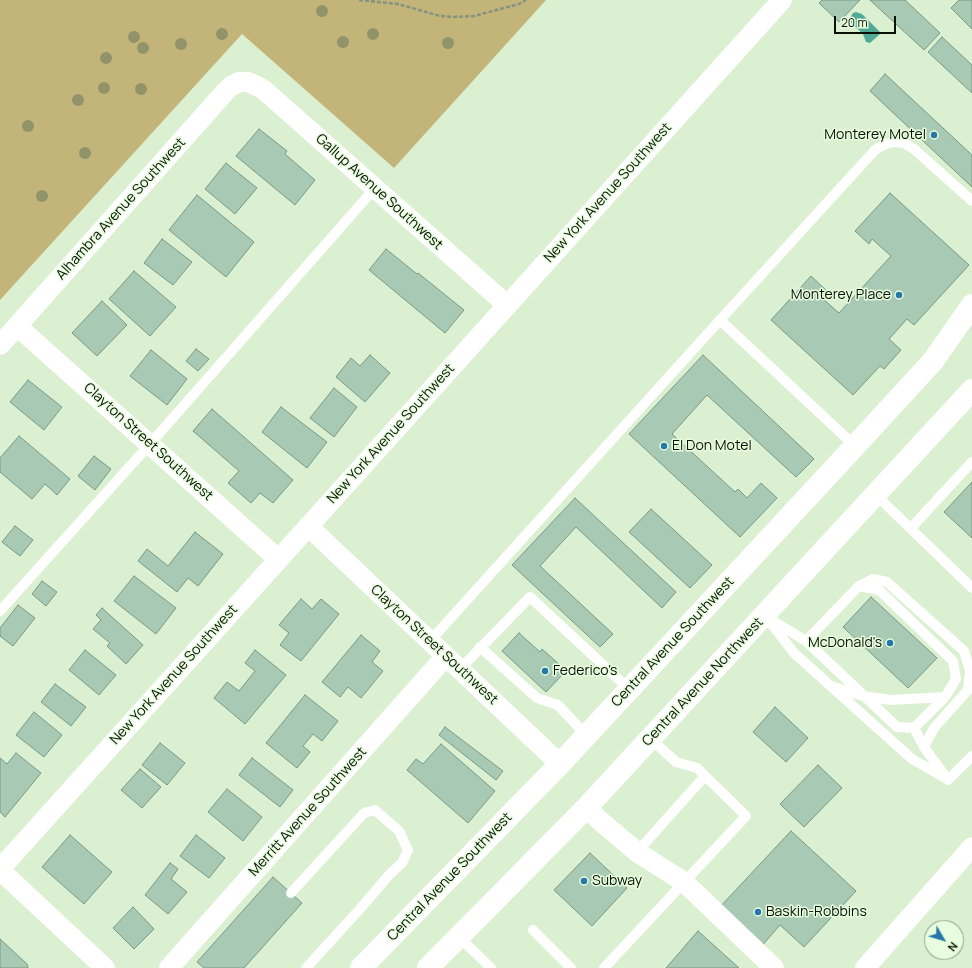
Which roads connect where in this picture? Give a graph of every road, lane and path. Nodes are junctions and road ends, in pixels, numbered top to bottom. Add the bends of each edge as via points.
1 (359, 0) edge
2 (526, 0) edge
3 (782, 0) edge
4 (248, 82) joint
5 (375, 188) junction
6 (972, 201) edge
7 (507, 305) junction
8 (972, 305) edge
9 (720, 320) junction
10 (17, 326) junction
11 (0, 345) edge
12 (972, 390) edge
13 (150, 444) junction
14 (855, 446) junction
15 (972, 462) edge
16 (876, 495) junction
17 (308, 526) junction
18 (911, 528) junction
19 (278, 559) junction
20 (859, 586) junction
21 (972, 588) edge
22 (0, 611) edge
23 (765, 616) junction
24 (430, 641) junction
25 (806, 641) junction
26 (480, 647) junction
27 (453, 663) junction
28 (830, 686) junction
29 (629, 690) junction
30 (863, 696) junction
31 (944, 697) junction
32 (914, 728) junction
33 (586, 736) junction
34 (651, 739) junction
35 (924, 747) junction
36 (972, 756) edge
37 (560, 764) junction
38 (705, 776) junction
39 (948, 780) junction
40 (587, 807) junction
41 (972, 847) edge
42 (637, 852) junction
43 (0, 869) edge
44 (684, 882) junction
45 (291, 893) dead end
46 (532, 930) dead end
47 (459, 937) junction
48 (105, 968) edge
49 (170, 968) edge
50 (306, 968) edge
51 (361, 968) edge
52 (428, 968) edge
53 (491, 968) edge
54 (571, 968) edge
55 (604, 968) edge
56 (774, 968) edge
57 (865, 968) edge

1 - 2 path via 398,4 440,16 454,17 474,16
3 - 7 street, New York Avenue Southwest
4 - 5 street, Gallup Avenue Southwest via 264,90
4 - 10 street, Alhambra Avenue Southwest via 239,82 225,92
5 - 7 street, Gallup Avenue Southwest
5 - 13 lane
6 - 9 lane via 914,149 904,143 893,142 884,145 875,150
7 - 17 street, New York Avenue Southwest
8 - 14 main road, Central Avenue Southwest via 933,361
9 - 14 lane
9 - 24 lane
10 - 11 street, Alhambra Avenue Southwest
10 - 13 street, Clayton Street Southwest
12 - 16 main road, Central Avenue Northwest
13 - 19 street, Clayton Street Southwest
13 - 22 lane
14 - 29 main road, Central Avenue Southwest
15 - 18 lane
16 - 18 lane
16 - 23 main road, Central Avenue Northwest
17 - 19 street, New York Avenue Southwest
17 - 24 street, Clayton Street Southwest
18 - 21 lane
19 - 43 street, New York Avenue Southwest
20 - 25 lane
20 - 31 lane via 879,590 953,661 956,679
20 - 35 lane via 873,579 887,582 964,651 970,671 968,690 934,728
23 - 25 lane
23 - 28 lane via 794,654
23 - 34 main road, Central Avenue Northwest
24 - 27 street, Clayton Street Southwest
25 - 30 lane
26 - 27 lane
26 - 29 lane via 530,597
26 - 33 lane via 537,698 558,705
27 - 37 street, Clayton Street Southwest
27 - 49 street, Merritt Avenue Southwest
28 - 30 lane
28 - 39 lane via 912,759
29 - 33 main road, Central Avenue Southwest
30 - 31 lane via 891,700
30 - 32 lane via 897,727
31 - 32 lane
32 - 35 lane
33 - 37 main road, Central Avenue Southwest
34 - 38 lane via 676,762 697,768
34 - 40 main road, Central Avenue Northwest
35 - 39 lane
36 - 39 lane
37 - 51 main road, Central Avenue Southwest
38 - 42 lane
38 - 44 lane via 746,816
40 - 42 street
40 - 47 main road, Central Avenue Northwest
41 - 57 street
42 - 44 street
43 - 48 street
44 - 55 lane
44 - 56 street
45 - 50 lane via 364,812 375,810 399,831 408,850 402,862
46 - 54 lane
47 - 52 main road, Central Avenue Northwest
47 - 53 lane

